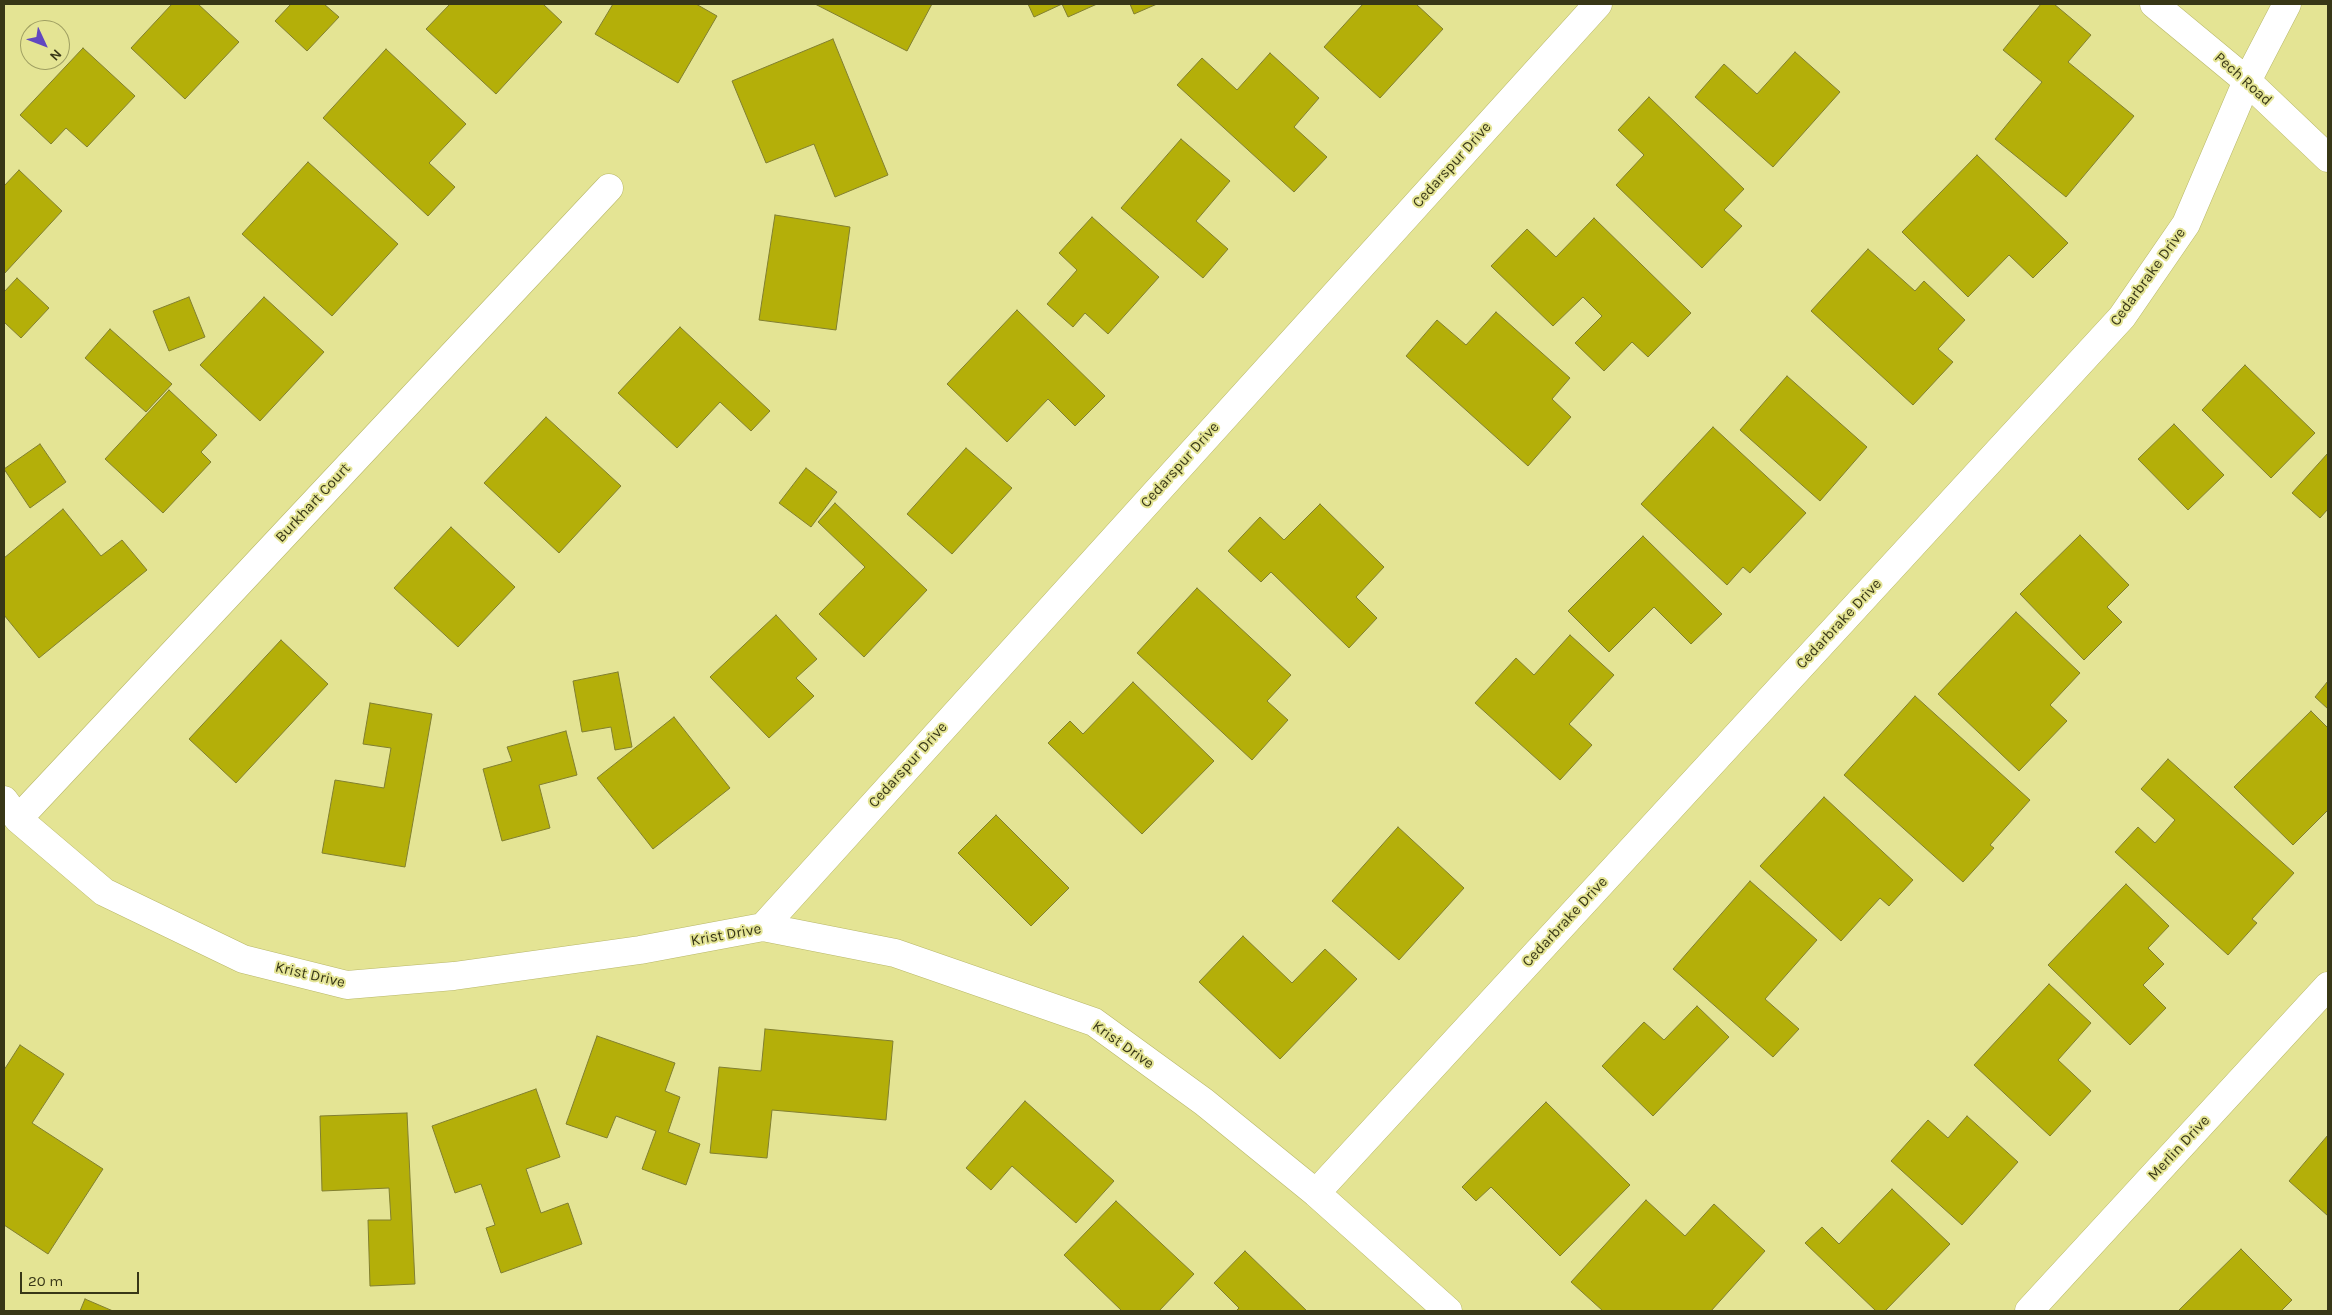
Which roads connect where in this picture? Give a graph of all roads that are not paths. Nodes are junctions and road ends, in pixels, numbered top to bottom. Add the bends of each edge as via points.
1 (1598, 4) edge
2 (2154, 4) edge
3 (2287, 4) edge
4 (2246, 81) junction
5 (2328, 158) edge
6 (608, 188) dead end
7 (11, 810) edge
8 (763, 927) junction
9 (2328, 986) edge
10 (1316, 1193) junction
11 (1448, 1311) edge
12 (2029, 1311) edge

1 - 8 street, Cedarspur Drive
2 - 4 street, Pech Road
3 - 4 street, Cedarbrake Drive
4 - 5 street, Pech Road
4 - 10 street, Cedarbrake Drive via 2186,224 2122,317
6 - 7 street, Burkhart Court
7 - 8 street, Krist Drive via 104,892 242,960 347,985 454,976 640,950
8 - 10 street, Krist Drive via 895,953 1094,1022 1204,1102
9 - 12 street, Merlin Drive
10 - 11 street, Krist Drive

